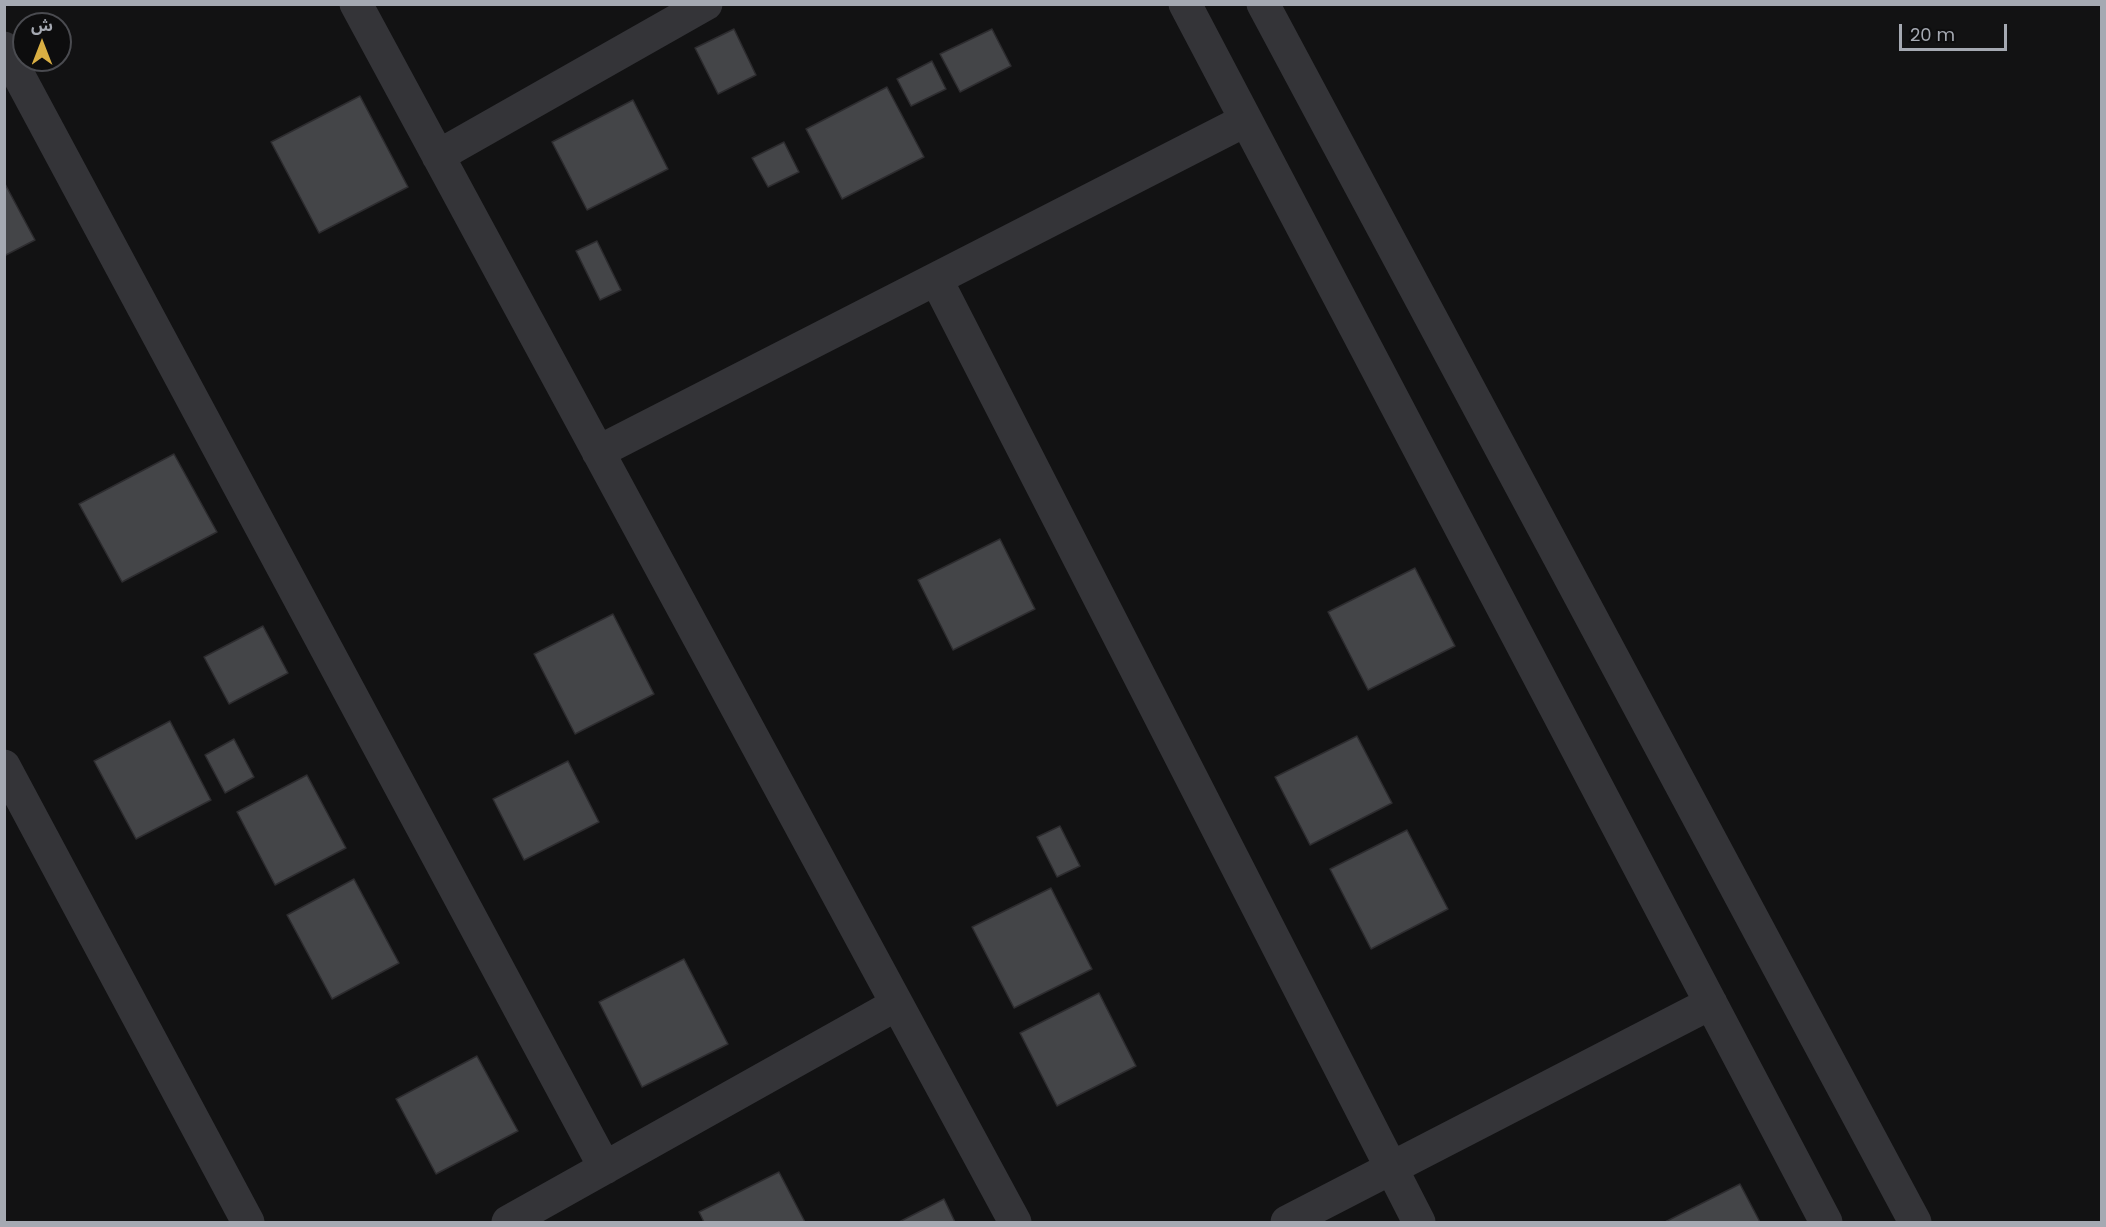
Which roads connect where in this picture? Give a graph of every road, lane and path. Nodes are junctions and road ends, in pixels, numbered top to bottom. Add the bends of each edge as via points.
1 (356, 4) edge
2 (706, 4) edge
3 (1185, 4) edge
4 (1263, 4) edge
5 (4, 48) edge
6 (1246, 120) junction
7 (438, 156) junction
8 (936, 279) junction
9 (598, 452) junction
10 (4, 766) edge
11 (1711, 1003) junction
12 (897, 1004) junction
13 (605, 1168) junction
14 (1390, 1169) junction
15 (248, 1222) edge
16 (508, 1222) edge
17 (1015, 1222) edge
18 (1287, 1222) edge
19 (1419, 1222) edge
20 (1826, 1222) edge
21 (1915, 1222) edge

1 - 7 street
2 - 7 street
3 - 6 street
4 - 21 street
5 - 13 street
6 - 8 street
6 - 11 street
7 - 9 street
8 - 9 street
8 - 14 street
9 - 12 street
10 - 15 street
11 - 14 street
11 - 20 street
12 - 13 street
12 - 17 street
13 - 16 street
14 - 18 street
14 - 19 street

